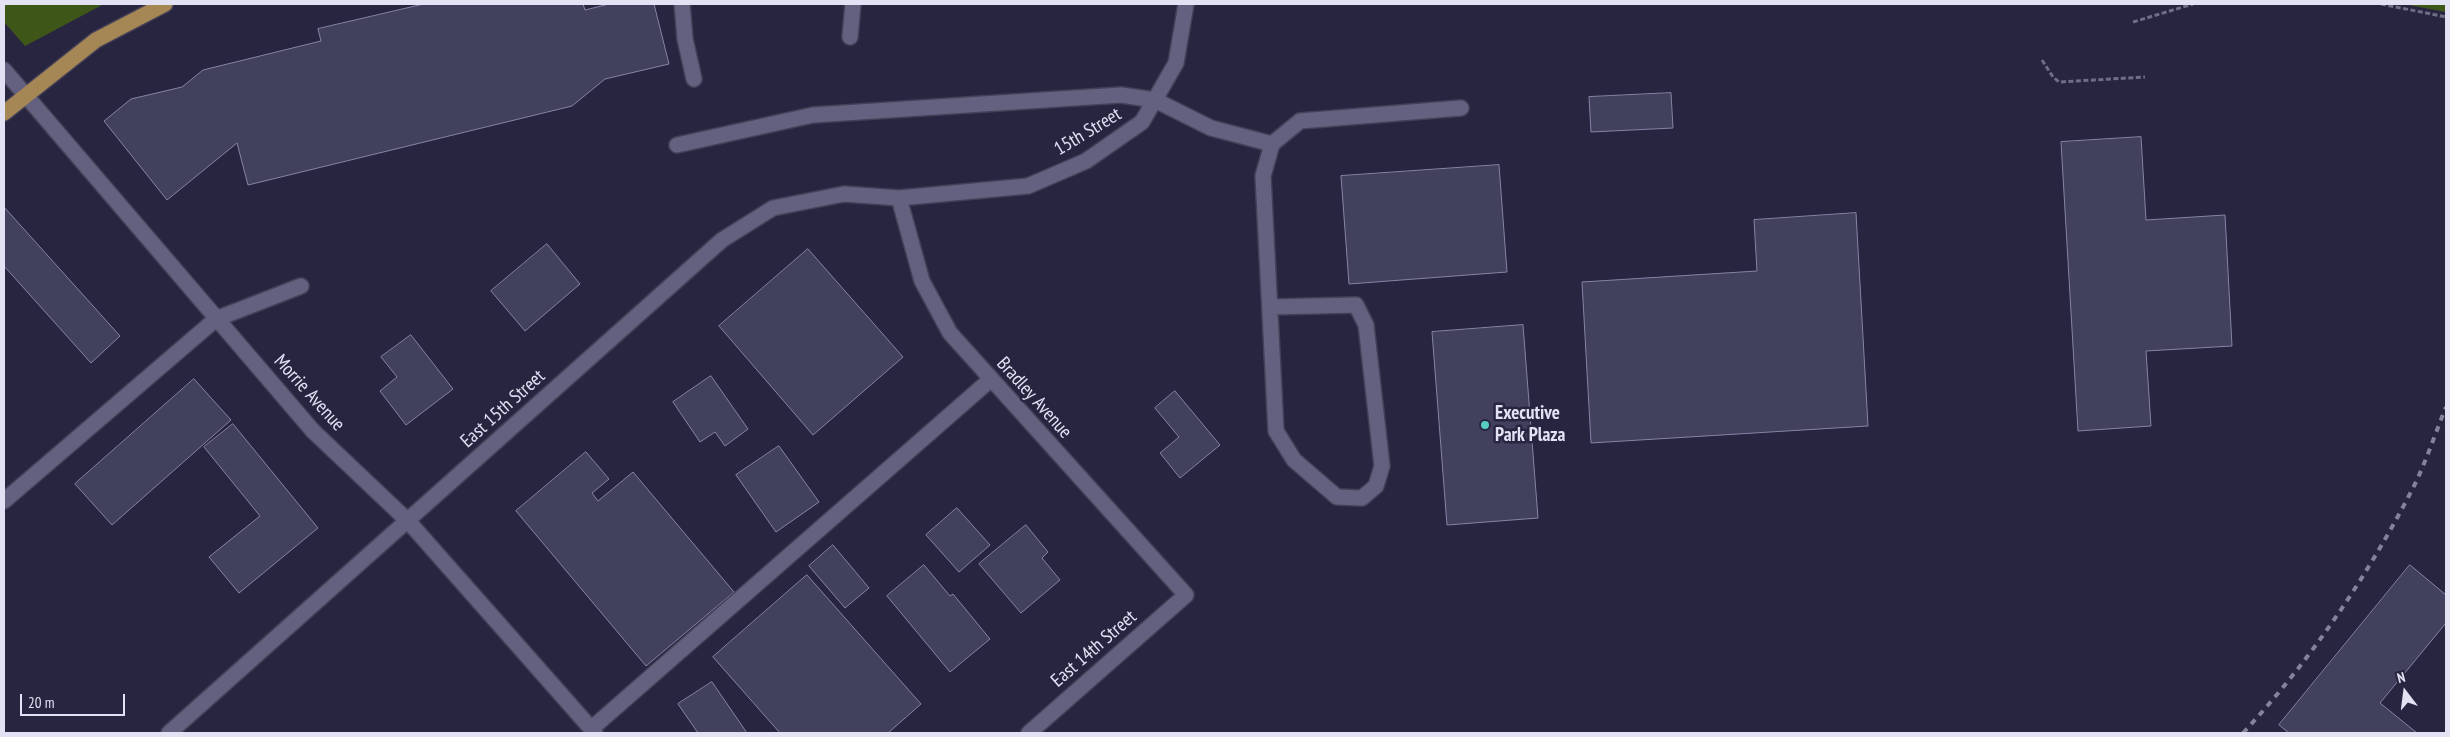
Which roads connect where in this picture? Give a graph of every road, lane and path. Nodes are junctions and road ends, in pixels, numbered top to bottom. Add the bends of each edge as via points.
1 (165, 4) edge
2 (682, 4) edge
3 (853, 4) edge
4 (1186, 4) edge
5 (2193, 4) edge
6 (2381, 4) edge
7 (2446, 17) edge
8 (2133, 22) dead end
9 (850, 36) dead end
10 (2042, 60) dead end
11 (4, 70) edge
12 (2145, 77) dead end
13 (694, 79) dead end
14 (25, 95) junction
15 (1155, 100) junction
16 (1461, 108) dead end
17 (4, 113) edge
18 (1272, 144) junction
19 (677, 145) dead end
20 (899, 198) junction
21 (301, 286) dead end
22 (1270, 307) junction
23 (216, 319) junction
24 (990, 380) junction
25 (4, 501) edge
26 (408, 521) junction
27 (1186, 595) joint
28 (593, 731) edge
29 (169, 733) edge
30 (1029, 733) edge

1 - 14 main road via 96,40
2 - 13 street via 685,39
3 - 9 street
4 - 15 street, 15th Street via 1176,63
5 - 8 path
6 - 7 path
10 - 12 path via 2060,82
11 - 14 street, Morrie Avenue
14 - 17 main road
14 - 23 street, Morrie Avenue
15 - 18 street via 1211,128
15 - 19 street via 1120,95 813,115
15 - 20 street, 15th Street via 1142,122 1086,161 1028,186
16 - 18 street via 1300,121
18 - 22 street via 1263,176
20 - 24 street, Bradley Avenue via 922,281 950,333
20 - 26 street, East 15th Street via 844,194 773,208 722,240
21 - 23 street
22 - 22 street via 1276,431 1294,460 1337,497 1362,498 1376,486 1382,466 1366,326 1356,306
23 - 25 street
23 - 26 street, Morrie Avenue via 313,431
24 - 27 street, Bradley Avenue
24 - 28 street
26 - 28 street, Morrie Avenue
26 - 29 street, East 15th Street
27 - 30 street, East 14th Street

